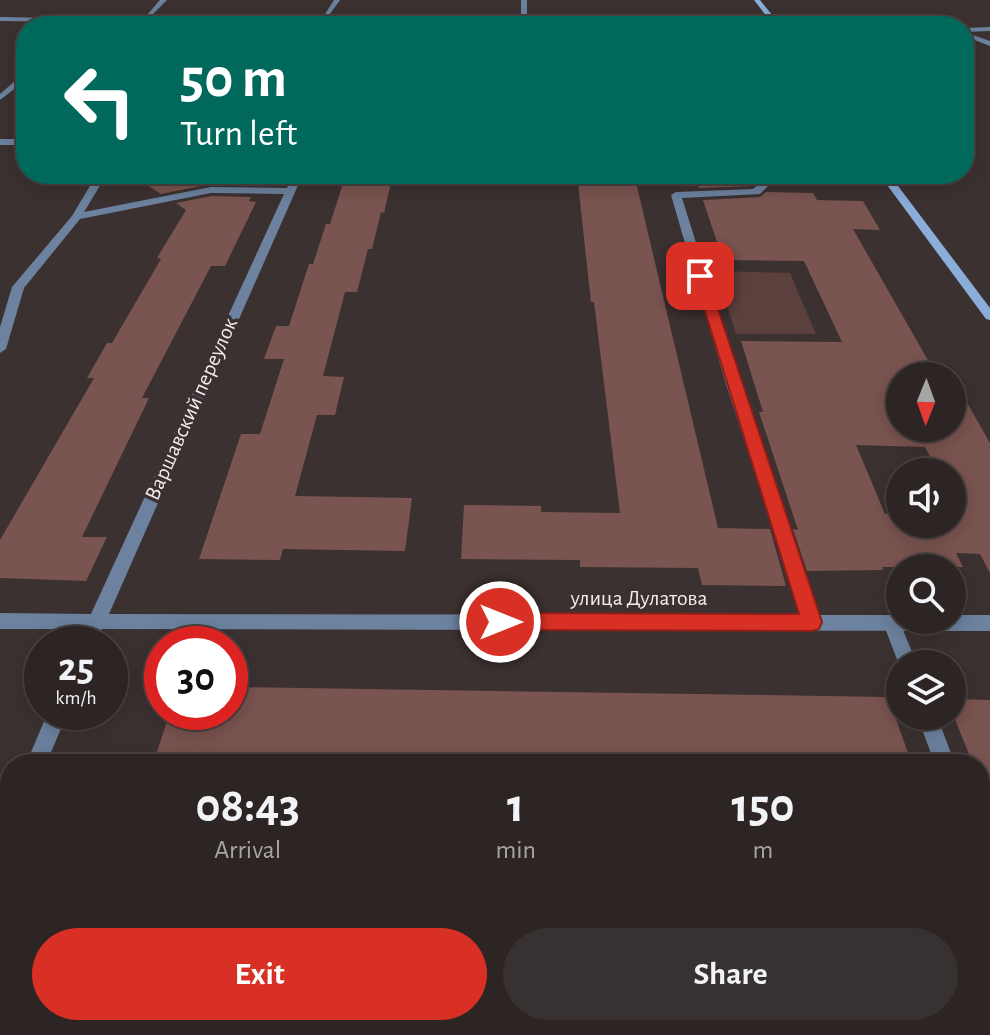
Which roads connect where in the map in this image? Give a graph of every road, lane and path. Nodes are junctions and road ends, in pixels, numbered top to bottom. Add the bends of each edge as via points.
1 (164, 0) edge
2 (757, 0) edge
3 (148, 16) edge
4 (770, 16) edge
5 (16, 84) edge
6 (0, 98) edge
7 (96, 184) edge
8 (293, 184) edge
9 (765, 184) edge
10 (891, 184) edge
11 (289, 191) junction
12 (76, 217) junction
13 (990, 316) edge
14 (0, 349) edge
15 (0, 621) edge
16 (96, 621) junction
17 (812, 622) junction
18 (886, 623) edge
19 (966, 623) edge
20 (990, 623) edge
21 (94, 626) edge
22 (50, 730) edge
23 (932, 730) edge
24 (40, 754) edge
25 (941, 754) edge

1 - 3 street
2 - 4 main road
5 - 6 street
7 - 12 street
8 - 11 street, Варшавский переулок
9 - 17 street via 756,192 676,195
10 - 13 main road
11 - 12 street via 211,190
11 - 16 street, Варшавский переулок
12 - 14 street via 18,287
15 - 16 street, улица Дулатова
16 - 17 street, улица Дулатова
16 - 21 street, Варшавский переулок
17 - 18 street, улица Дулатова
19 - 20 street, улица Дулатова
22 - 24 street
23 - 25 street

